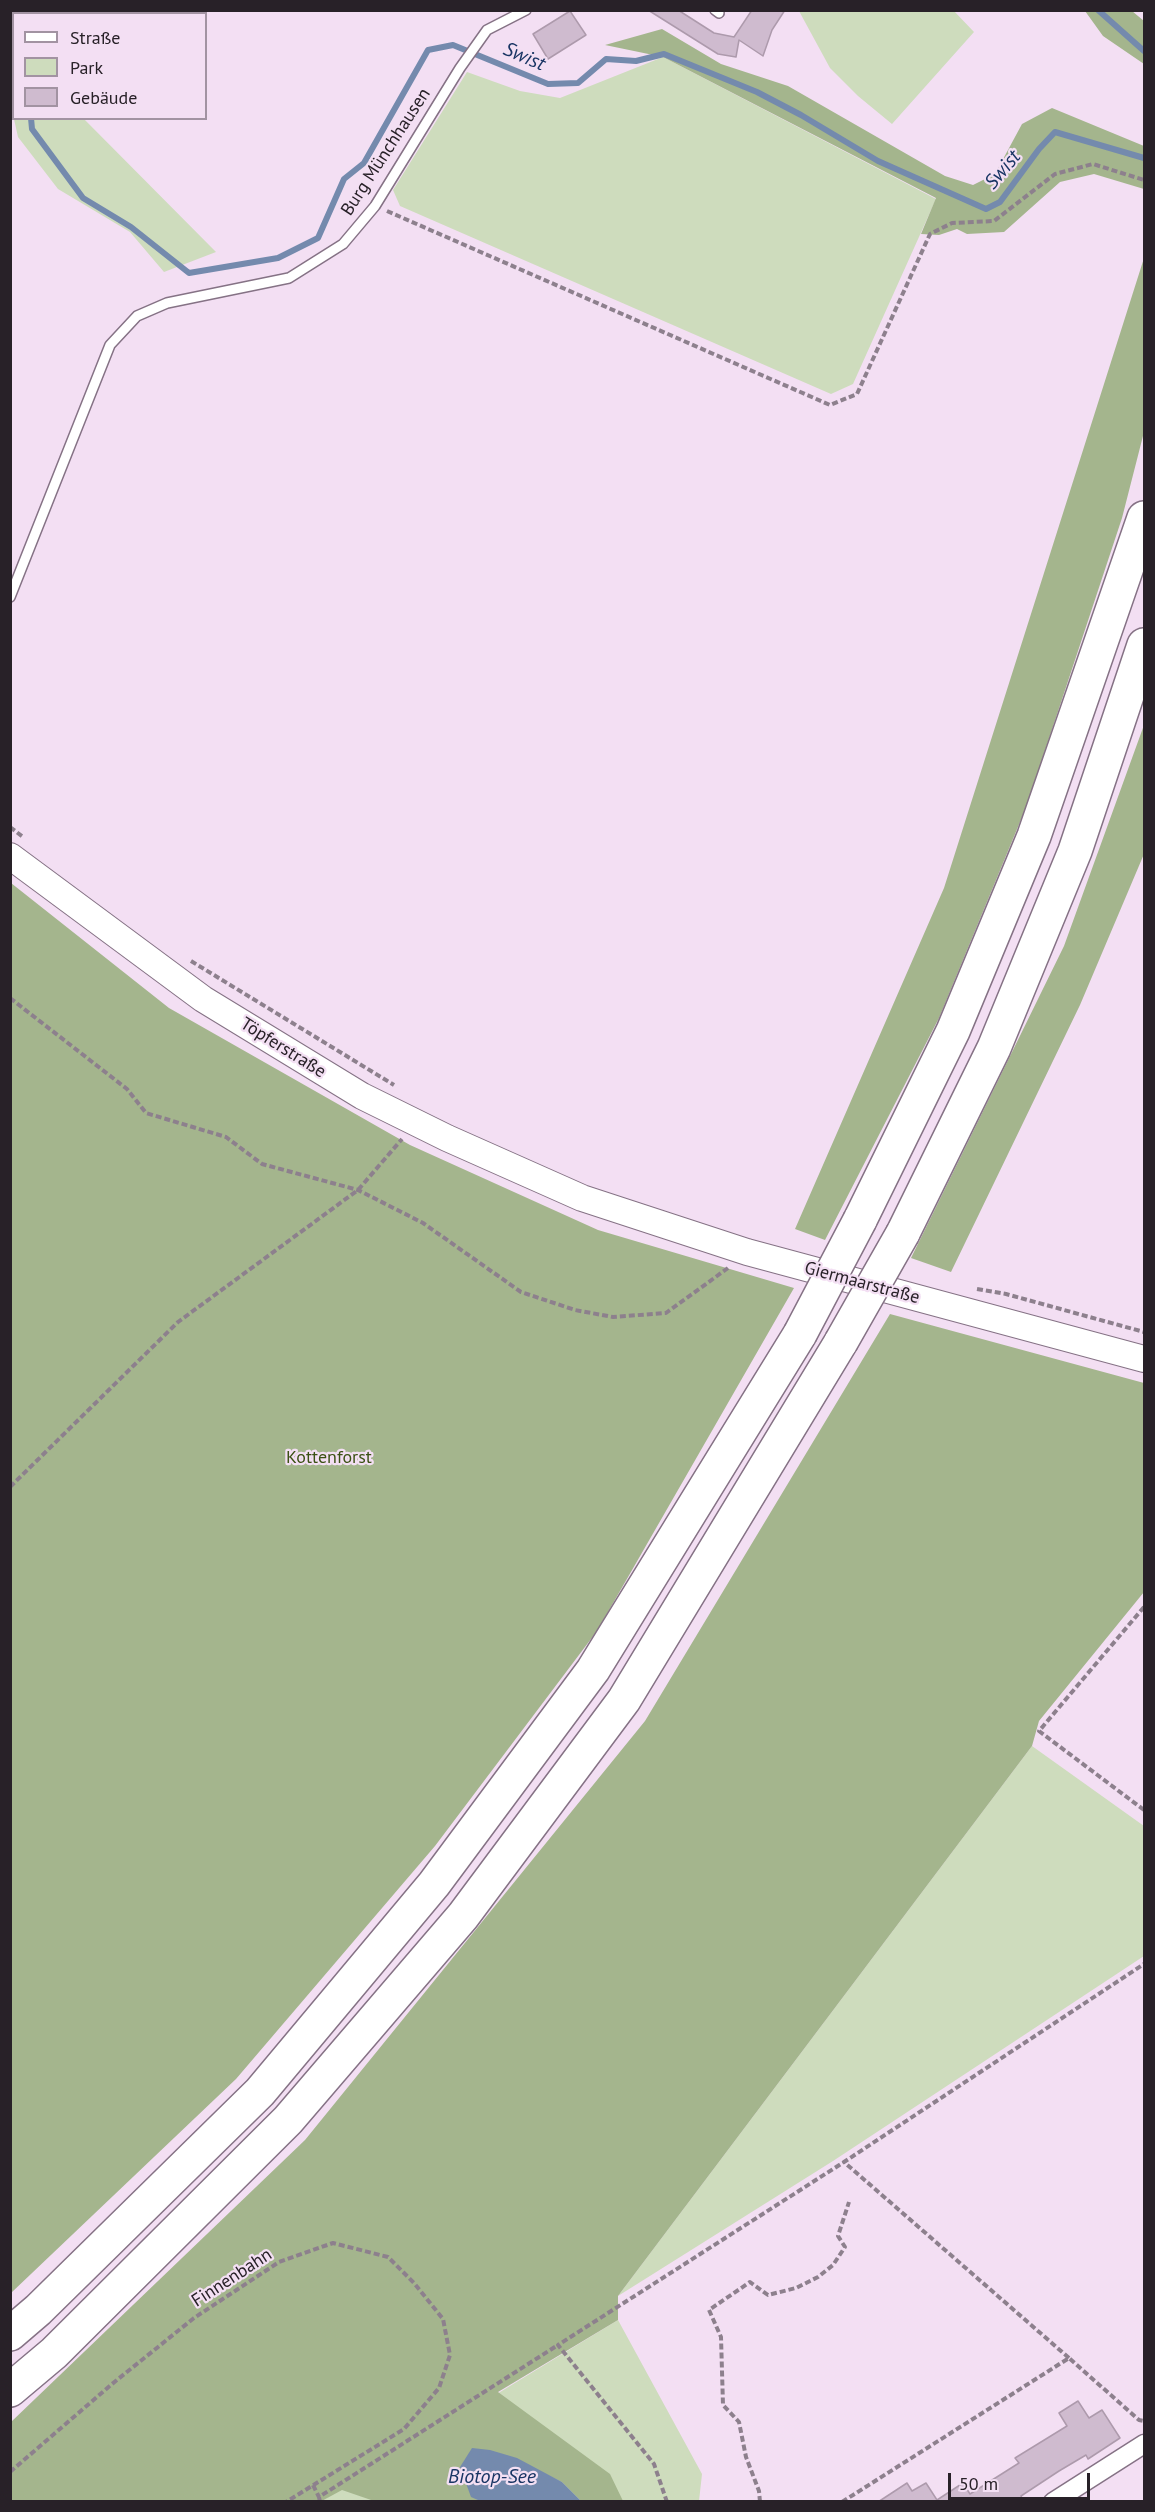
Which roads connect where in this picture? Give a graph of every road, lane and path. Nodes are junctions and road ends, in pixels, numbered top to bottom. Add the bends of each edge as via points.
1 (526, 10) edge
2 (1144, 180) edge
3 (375, 206) junction
4 (1144, 518) edge
5 (10, 597) edge
6 (1144, 645) edge
7 (10, 828) edge
8 (20, 849) edge
9 (182, 955) dead end
10 (10, 998) edge
11 (402, 1090) dead end
12 (416, 1122) junction
13 (358, 1190) junction
14 (582, 1198) joint
15 (737, 1249) junction
16 (974, 1289) dead end
17 (1144, 1332) edge
18 (1144, 1359) edge
19 (10, 1487) edge
20 (1144, 1607) edge
21 (1144, 1810) edge
22 (1144, 1964) edge
23 (844, 2162) junction
24 (849, 2202) dead end
25 (10, 2334) edge
26 (558, 2345) junction
27 (1069, 2358) junction
28 (10, 2390) edge
29 (1144, 2421) edge
30 (1144, 2444) edge
31 (10, 2472) edge
32 (313, 2485) junction
33 (320, 2499) edge
34 (286, 2502) edge
35 (667, 2502) edge
36 (760, 2502) edge
37 (842, 2502) edge
38 (1053, 2502) edge

1 - 3 lane, Burg Münchhausen via 487,30
2 - 3 path via 1092,164 1056,174 994,221 952,223 930,234 857,394 830,405
3 - 5 lane, Burg Münchhausen via 343,244 289,278 167,303 137,316 110,345
4 - 25 highway, bridge via 1034,836 953,1031 800,1334 593,1670 434,1884 260,2092
6 - 28 highway, bridge via 1075,851 994,1048 903,1233 624,1700 463,1916 288,2120 54,2353
7 - 8 path
8 - 12 main road, Töpferstraße via 203,999 362,1096
9 - 11 path
10 - 13 path via 127,1089 146,1113 226,1137 262,1164
12 - 13 path
12 - 14 main road, Töpferstraße
13 - 15 path via 423,1223 521,1292 575,1310 613,1317 666,1313 731,1265
13 - 19 path via 178,1322
14 - 15 main road, Giermaarstraße
15 - 18 main road, Giermaarstraße
16 - 17 path
20 - 21 path via 1039,1731
22 - 23 path
23 - 26 path
23 - 27 path
24 - 36 path via 838,2236 845,2247 833,2265 818,2277 768,2295 750,2282 710,2310 721,2337 723,2405 739,2422
26 - 33 path
26 - 35 path via 654,2464
27 - 29 path
27 - 37 path
30 - 38 street
31 - 32 path, Finnenbahn via 194,2318 279,2262 333,2243 388,2257 443,2319 450,2355 439,2388 404,2429
32 - 33 path
32 - 34 path, Finnenbahn

